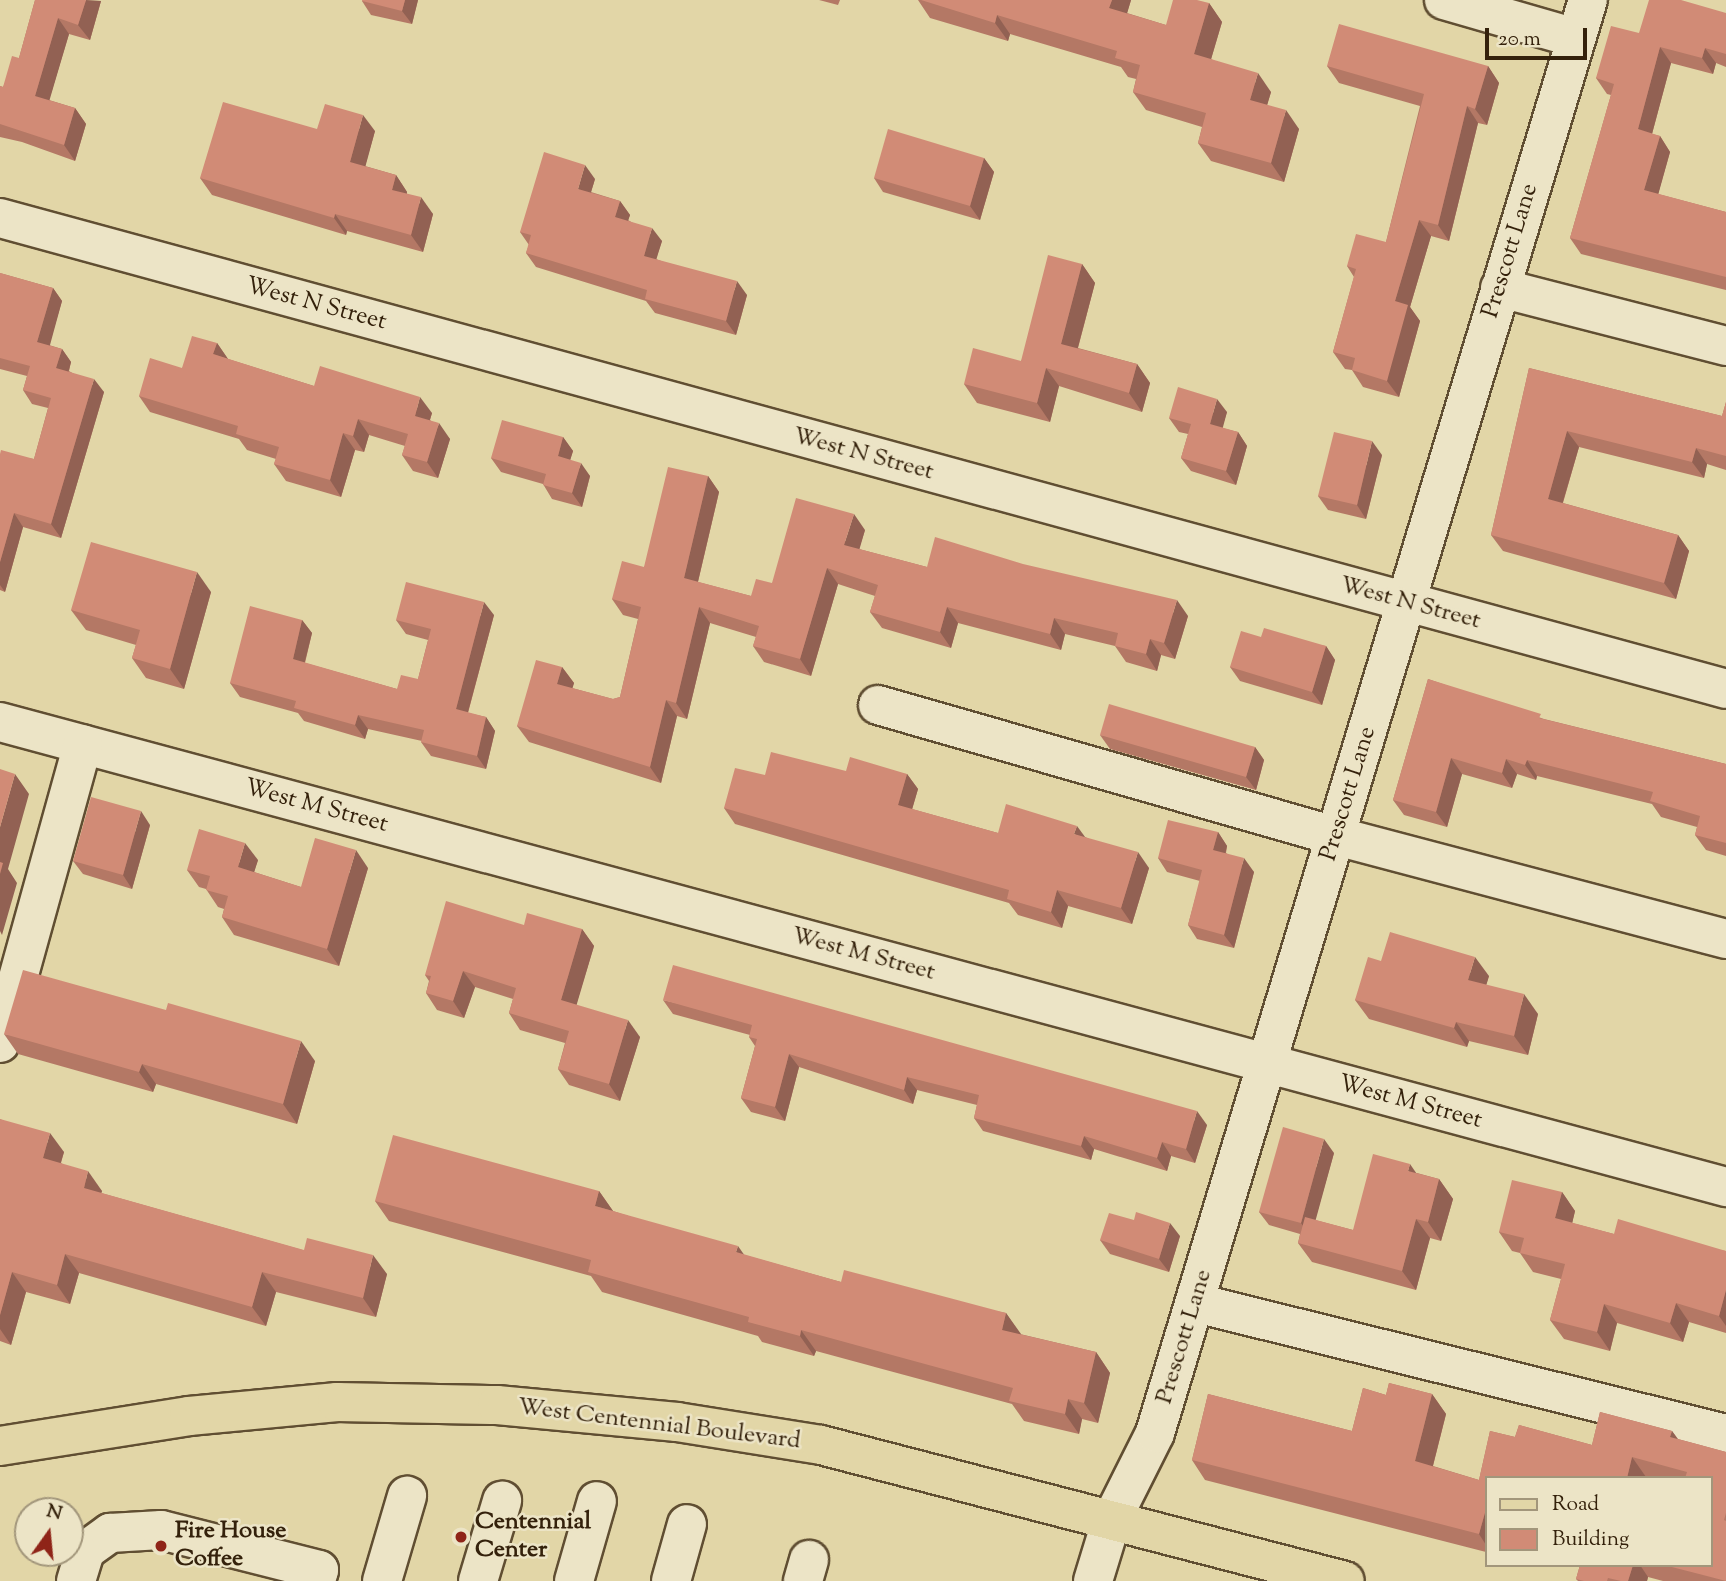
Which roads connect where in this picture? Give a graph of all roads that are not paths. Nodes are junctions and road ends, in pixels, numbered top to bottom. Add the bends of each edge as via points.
1 (1444, 0) edge
2 (1588, 0) edge
3 (1576, 38) junction
4 (0, 218) edge
5 (1500, 288) junction
6 (1726, 346) edge
7 (1407, 604) junction
8 (1726, 689) edge
9 (877, 705) dead end
10 (0, 722) edge
11 (83, 744) junction
12 (1336, 836) junction
13 (1726, 940) edge
14 (0, 1043) edge
15 (1266, 1064) junction
16 (1726, 1187) edge
17 (1196, 1303) junction
18 (1726, 1434) edge
19 (0, 1446) edge
20 (407, 1496) dead end
21 (502, 1501) dead end
22 (597, 1501) dead end
23 (1112, 1519) junction
24 (687, 1524) dead end
25 (318, 1576) edge
26 (76, 1581) edge
27 (382, 1581) edge
28 (478, 1581) edge
29 (574, 1581) edge
30 (671, 1581) edge
31 (1093, 1581) edge
32 (1345, 1581) edge

1 - 3 street
2 - 3 street, Prescott Lane
3 - 5 street, Prescott Lane
4 - 7 street, West N Street
5 - 6 street
5 - 7 street, Prescott Lane
7 - 8 street, West N Street
7 - 12 street, Prescott Lane
9 - 12 street
10 - 11 street, West M Street
11 - 14 street
11 - 15 street, West M Street
12 - 13 street
12 - 15 street, Prescott Lane
15 - 16 street, West M Street
15 - 17 street, Prescott Lane
17 - 18 street
17 - 23 street, Prescott Lane via 1155,1433
19 - 23 main road, West Centennial Boulevard via 189,1416 337,1402 497,1405 677,1422 821,1446
20 - 27 street
21 - 28 street
22 - 29 street
23 - 31 street, Prescott Lane
23 - 32 main road, West Centennial Boulevard
24 - 30 street
25 - 26 street via 161,1530 110,1533 85,1551

